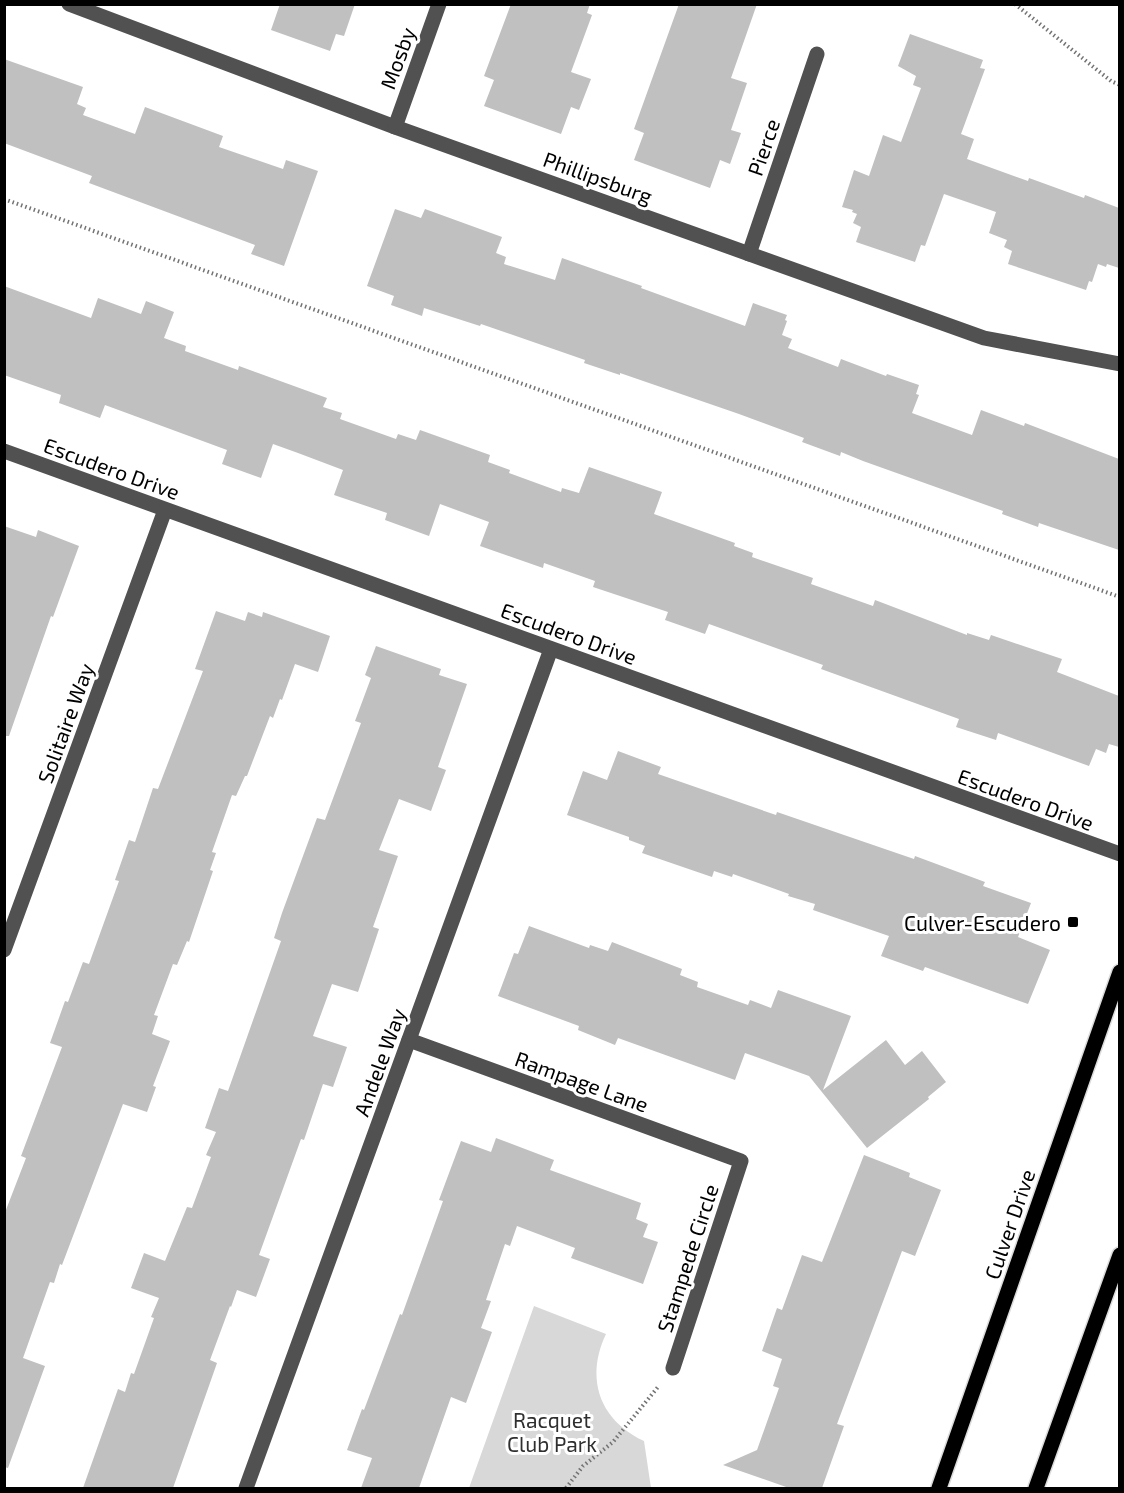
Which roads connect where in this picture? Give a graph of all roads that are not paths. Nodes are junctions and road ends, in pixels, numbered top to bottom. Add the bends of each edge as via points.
1 (69, 4) edge
2 (439, 4) edge
3 (817, 54) dead end
4 (395, 127) junction
5 (748, 254) junction
6 (1119, 364) edge
7 (4, 451) edge
8 (165, 510) junction
9 (551, 649) junction
10 (1119, 854) edge
11 (4, 950) edge
12 (1119, 972) edge
13 (409, 1040) junction
14 (741, 1161) joint
15 (1119, 1255) edge
16 (673, 1368) road end
17 (246, 1488) edge
18 (939, 1488) edge
19 (1036, 1488) edge

1 - 4 street, Phillipsburg
2 - 4 street, Mosby
3 - 5 street, Pierce
4 - 5 street, Phillipsburg
5 - 6 street, Phillipsburg via 984,338
7 - 8 street, Escudero Drive
8 - 9 street, Escudero Drive
8 - 11 street, Solitaire Way
9 - 10 street, Escudero Drive
9 - 13 street, Andele Way
12 - 18 main road, Culver Drive
13 - 14 street, Rampage Lane
13 - 17 street, Andele Way
14 - 16 street, Stampede Circle
15 - 19 main road

